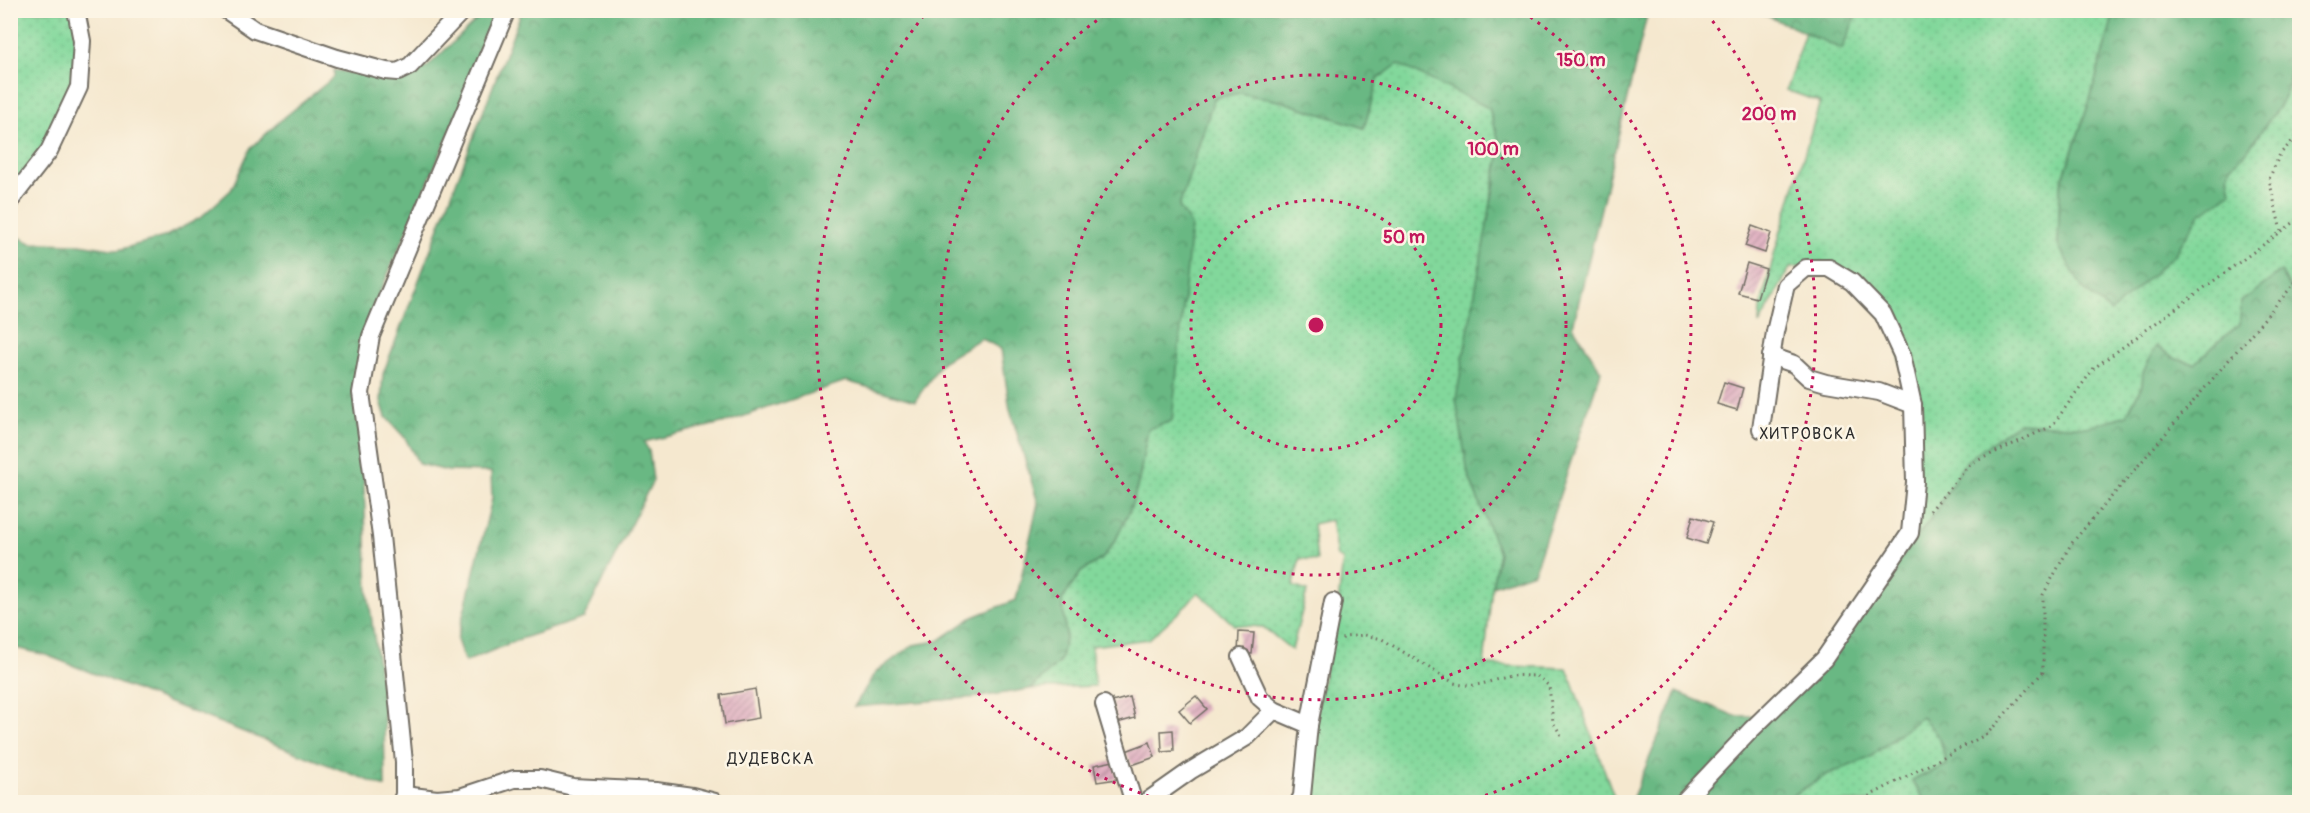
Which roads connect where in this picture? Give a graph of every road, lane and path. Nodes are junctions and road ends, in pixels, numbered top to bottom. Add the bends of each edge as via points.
1 (76, 10) edge
2 (226, 10) edge
3 (463, 10) edge
4 (507, 10) edge
5 (2300, 133) edge
6 (10, 201) edge
7 (2300, 218) edge
8 (2281, 231) junction
9 (2300, 277) edge
10 (1771, 356) junction
11 (1913, 405) junction
12 (1761, 429) dead end
13 (1910, 533) junction
14 (1333, 602) dead end
15 (1241, 657) dead end
16 (1320, 662) junction
17 (1104, 704) dead end
18 (1274, 710) junction
19 (1309, 725) junction
20 (1561, 735) dead end
21 (402, 799) edge
22 (715, 802) edge
23 (1131, 802) edge
24 (1146, 802) edge
25 (1299, 802) edge
26 (1683, 802) edge
27 (1858, 802) edge

1 - 6 street via 82,41 79,87 49,151
2 - 3 street via 255,30 337,58 398,72 410,66
4 - 21 street via 371,336 360,393 381,536 404,762
5 - 8 path via 2280,153 2270,179
7 - 8 path
8 - 13 path via 2094,368 2052,426 1971,464
9 - 27 path via 2071,544 2043,595 2043,672 1987,734
10 - 11 street via 1794,364 1809,378 1880,392
10 - 11 street via 1785,285 1806,268 1829,268 1852,282 1884,314 1902,355
10 - 12 street
11 - 13 street via 1915,482
13 - 26 street via 1824,659
14 - 16 street
15 - 18 street via 1260,698
16 - 19 street
16 - 20 path via 1344,637 1365,634 1382,639 1465,686 1512,676 1537,676 1549,686 1553,722
17 - 23 street
18 - 19 street
18 - 24 street via 1247,737
19 - 25 street
21 - 22 street via 437,800 514,779 540,779 573,787 656,791

